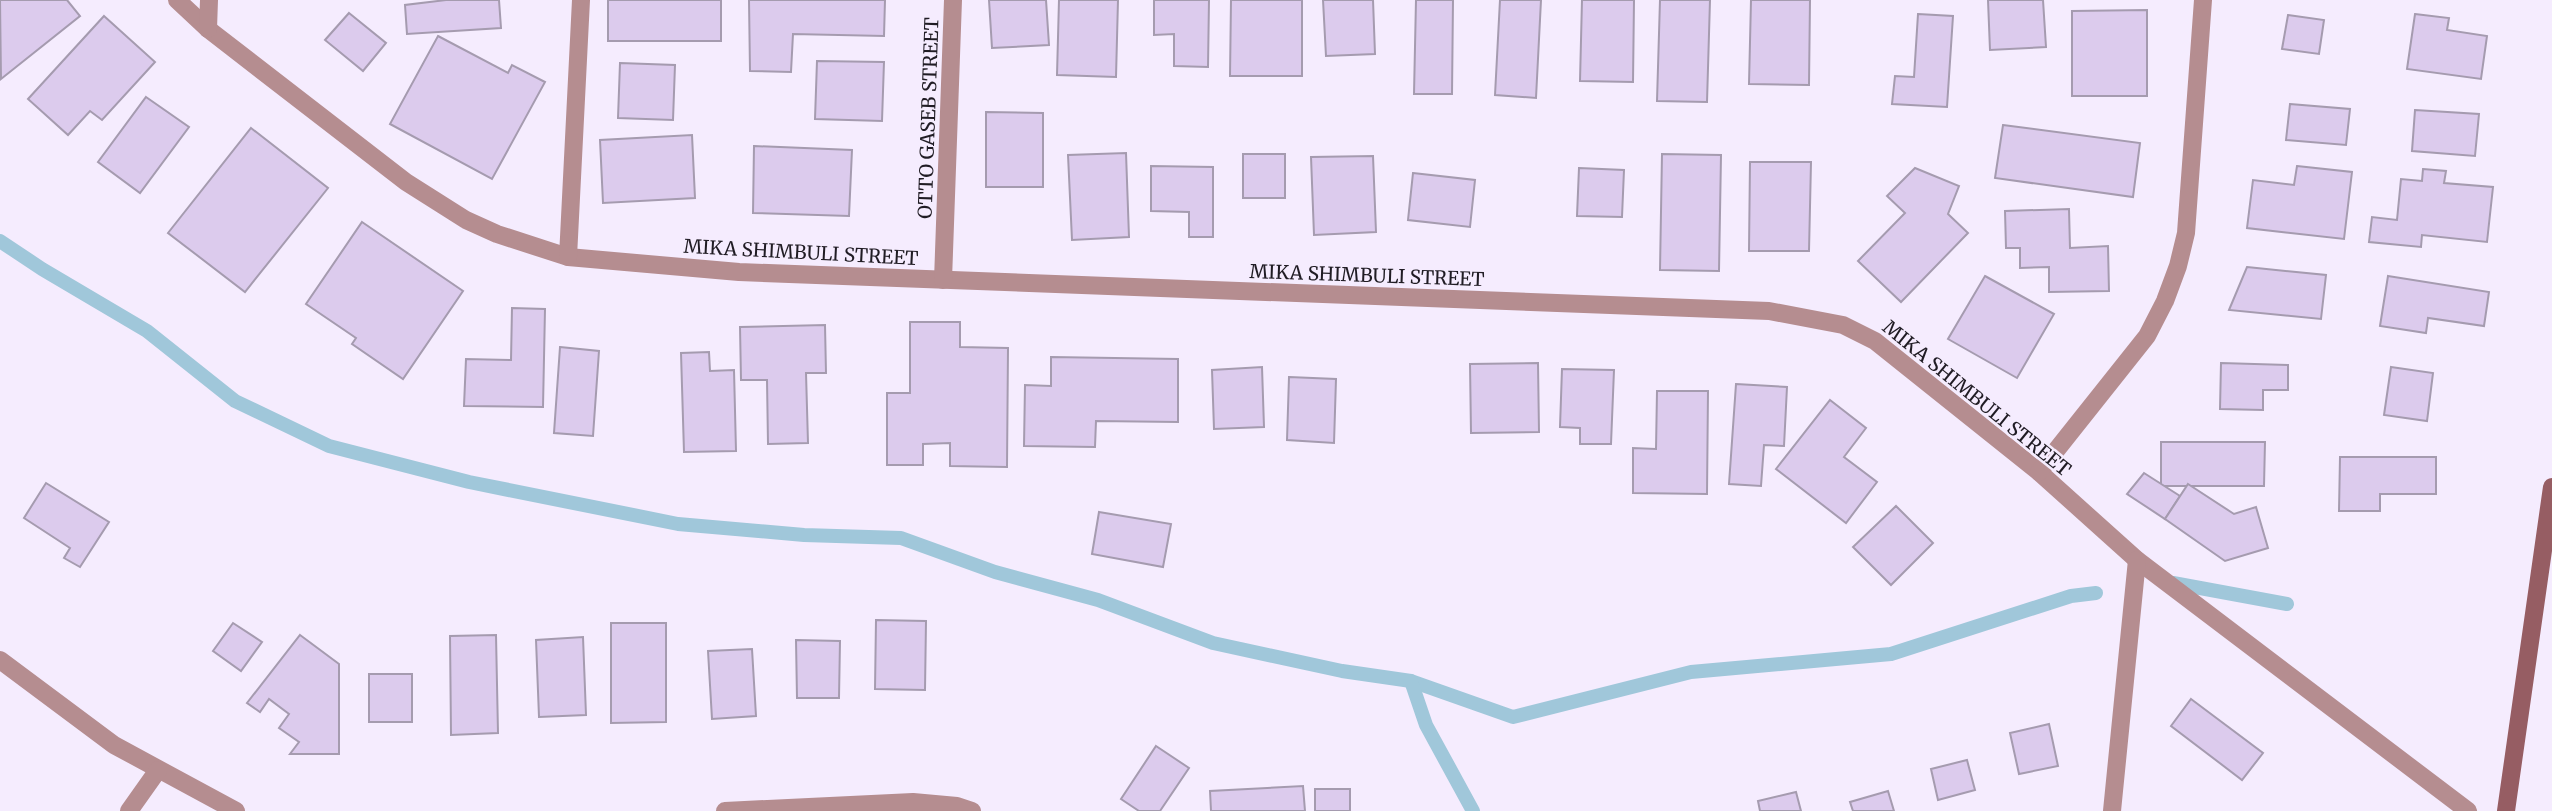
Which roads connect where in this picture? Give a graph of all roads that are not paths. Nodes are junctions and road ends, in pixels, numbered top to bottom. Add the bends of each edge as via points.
1 (177, 0) edge
2 (209, 0) edge
3 (581, 0) edge
4 (953, 0) edge
5 (2203, 0) edge
6 (208, 29) junction
7 (568, 257) junction
8 (943, 280) junction
9 (2039, 472) junction
10 (2552, 487) edge
11 (2137, 560) junction
12 (0, 660) edge
13 (158, 770) junction
14 (129, 811) edge
15 (236, 811) edge
16 (725, 811) edge
17 (972, 811) edge
18 (2112, 811) edge
19 (2468, 811) edge
20 (2506, 811) edge

1 - 6 street, MIKA SHIMBULI STREET
2 - 6 street
3 - 7 street
4 - 8 street, OTTO GASEB STREET
5 - 9 street via 2186,233 2178,266 2147,336
6 - 7 street, MIKA SHIMBULI STREET via 406,182 497,234
7 - 8 street, MIKA SHIMBULI STREET via 739,272
8 - 9 street, MIKA SHIMBULI STREET via 1806,316 1843,325 1875,341
9 - 11 street, MIKA SHIMBULI STREET
10 - 20 street
11 - 18 street
11 - 19 street, MIKA SHIMBULI STREET
12 - 13 street via 114,745
13 - 14 street
13 - 15 street
16 - 17 street via 913,802

